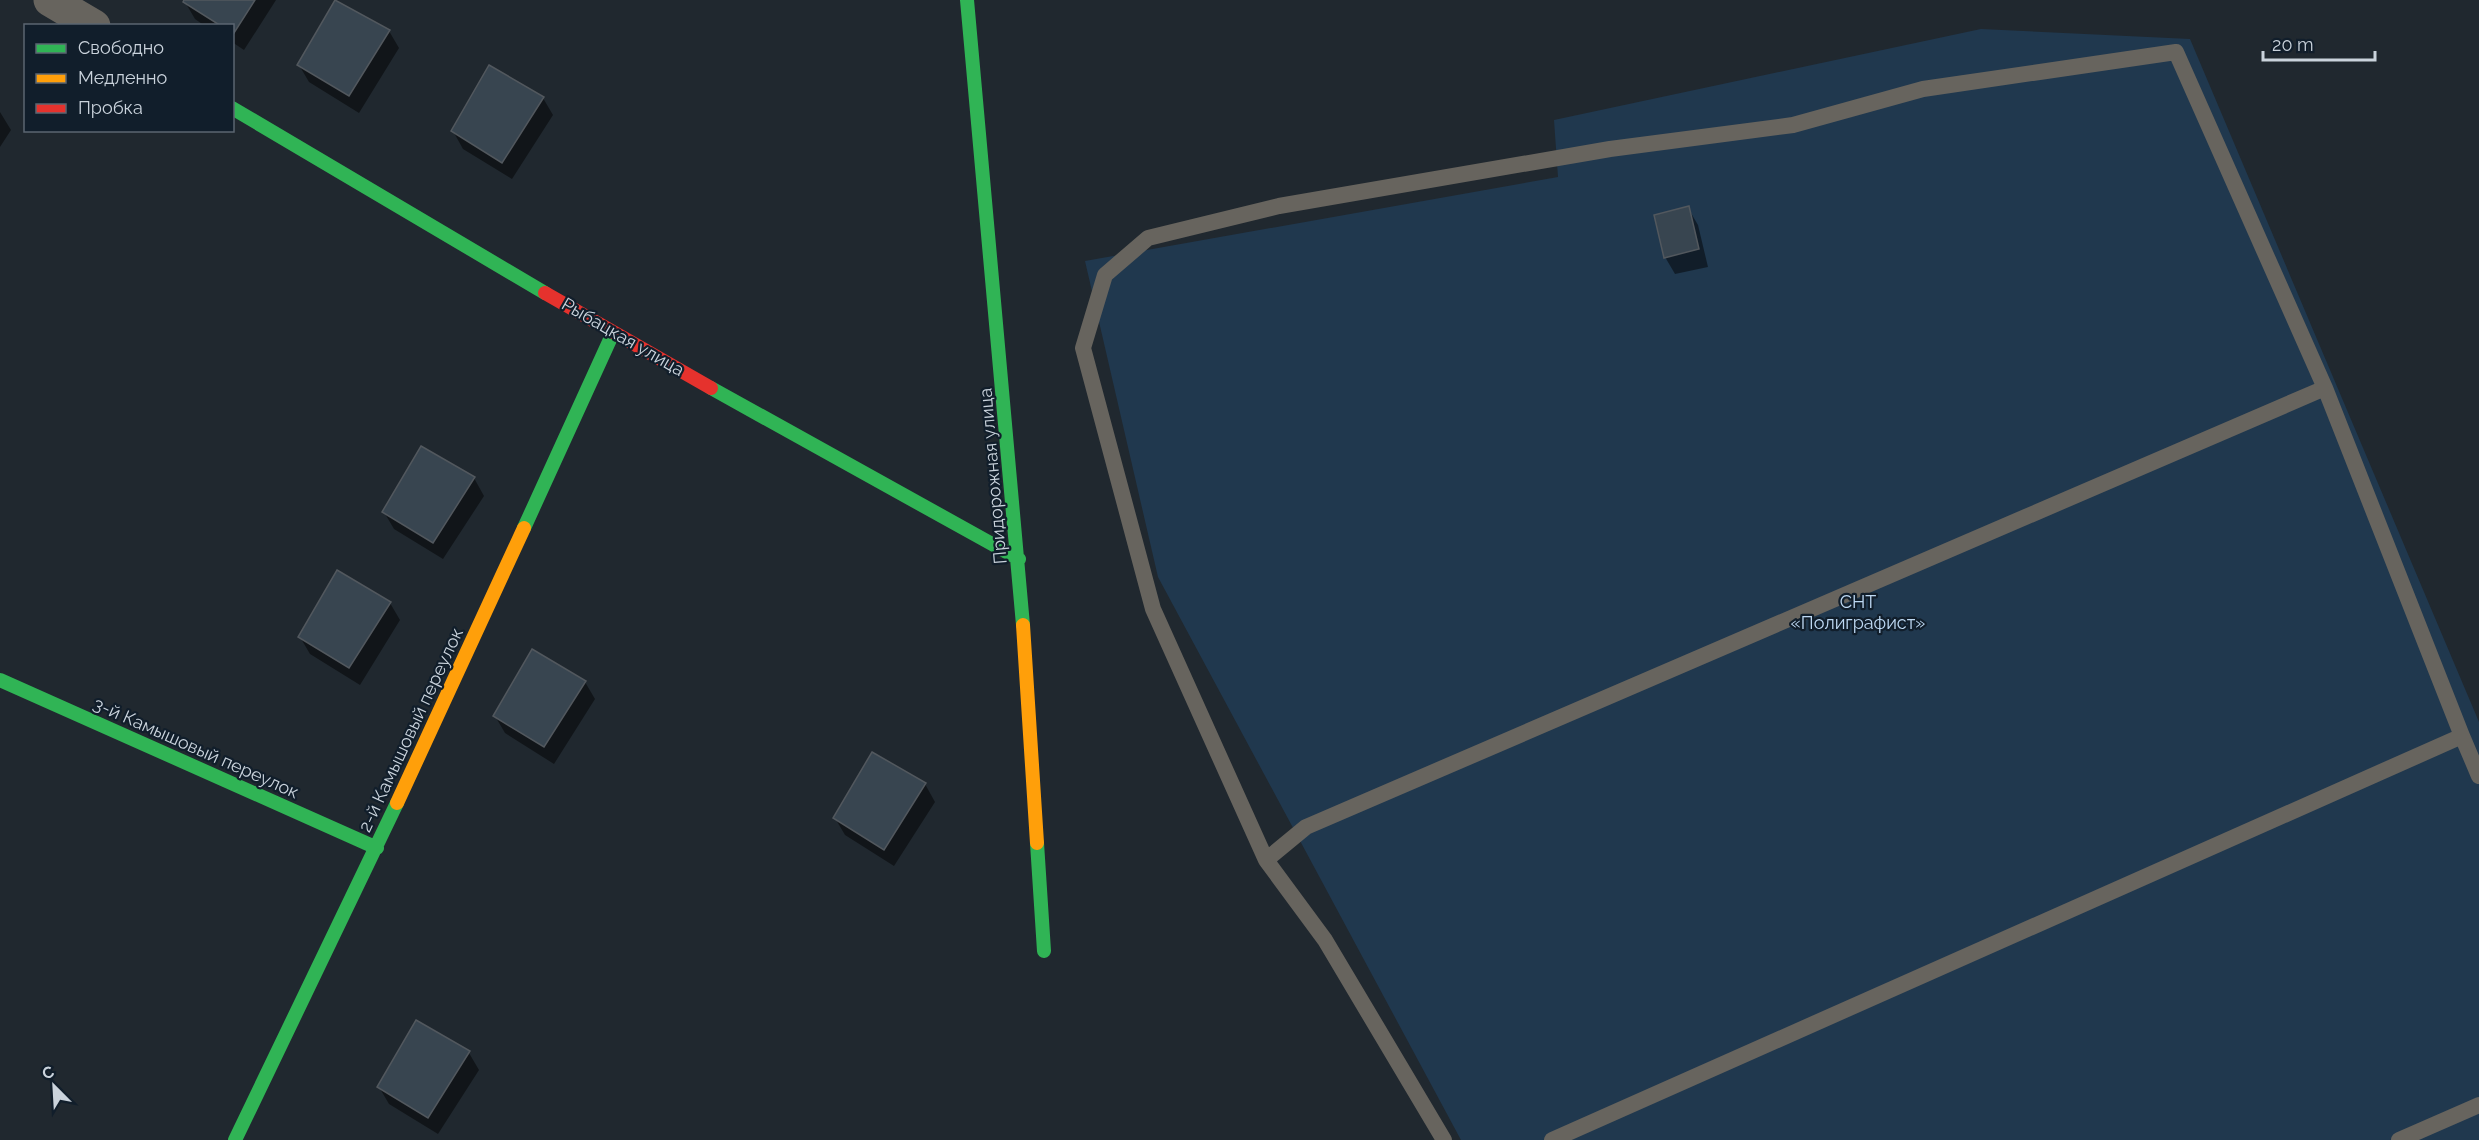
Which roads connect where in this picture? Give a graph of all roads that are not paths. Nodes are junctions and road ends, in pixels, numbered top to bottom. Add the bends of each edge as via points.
1 (967, 0) edge
2 (55, 1) edge
3 (91, 24) edge
4 (234, 109) edge
5 (613, 333) junction
6 (2325, 388) junction
7 (1019, 559) junction
8 (0, 680) edge
9 (2462, 736) junction
10 (2479, 776) edge
11 (377, 849) junction
12 (1266, 860) junction
13 (1044, 951) dead end
14 (2479, 1105) edge
15 (235, 1140) edge
16 (1444, 1140) edge
17 (1552, 1140) edge
18 (2399, 1140) edge

1 - 7 street, Придорожная улица
2 - 3 street
4 - 5 street, Рыбацкая улица
5 - 7 street, Рыбацкая улица
5 - 11 street, 2-й Камышовый переулок
6 - 9 lane
6 - 12 lane via 1306,827
6 - 12 lane via 2176,52 1923,89 1793,125 1610,149 1280,206 1148,238 1105,275 1083,348 1153,609
7 - 13 street, Придорожная улица
8 - 11 street, 3-й Камышовый переулок
9 - 10 lane
9 - 17 lane
11 - 15 street, 2-й Камышовый переулок
12 - 16 lane via 1325,940
14 - 18 lane

